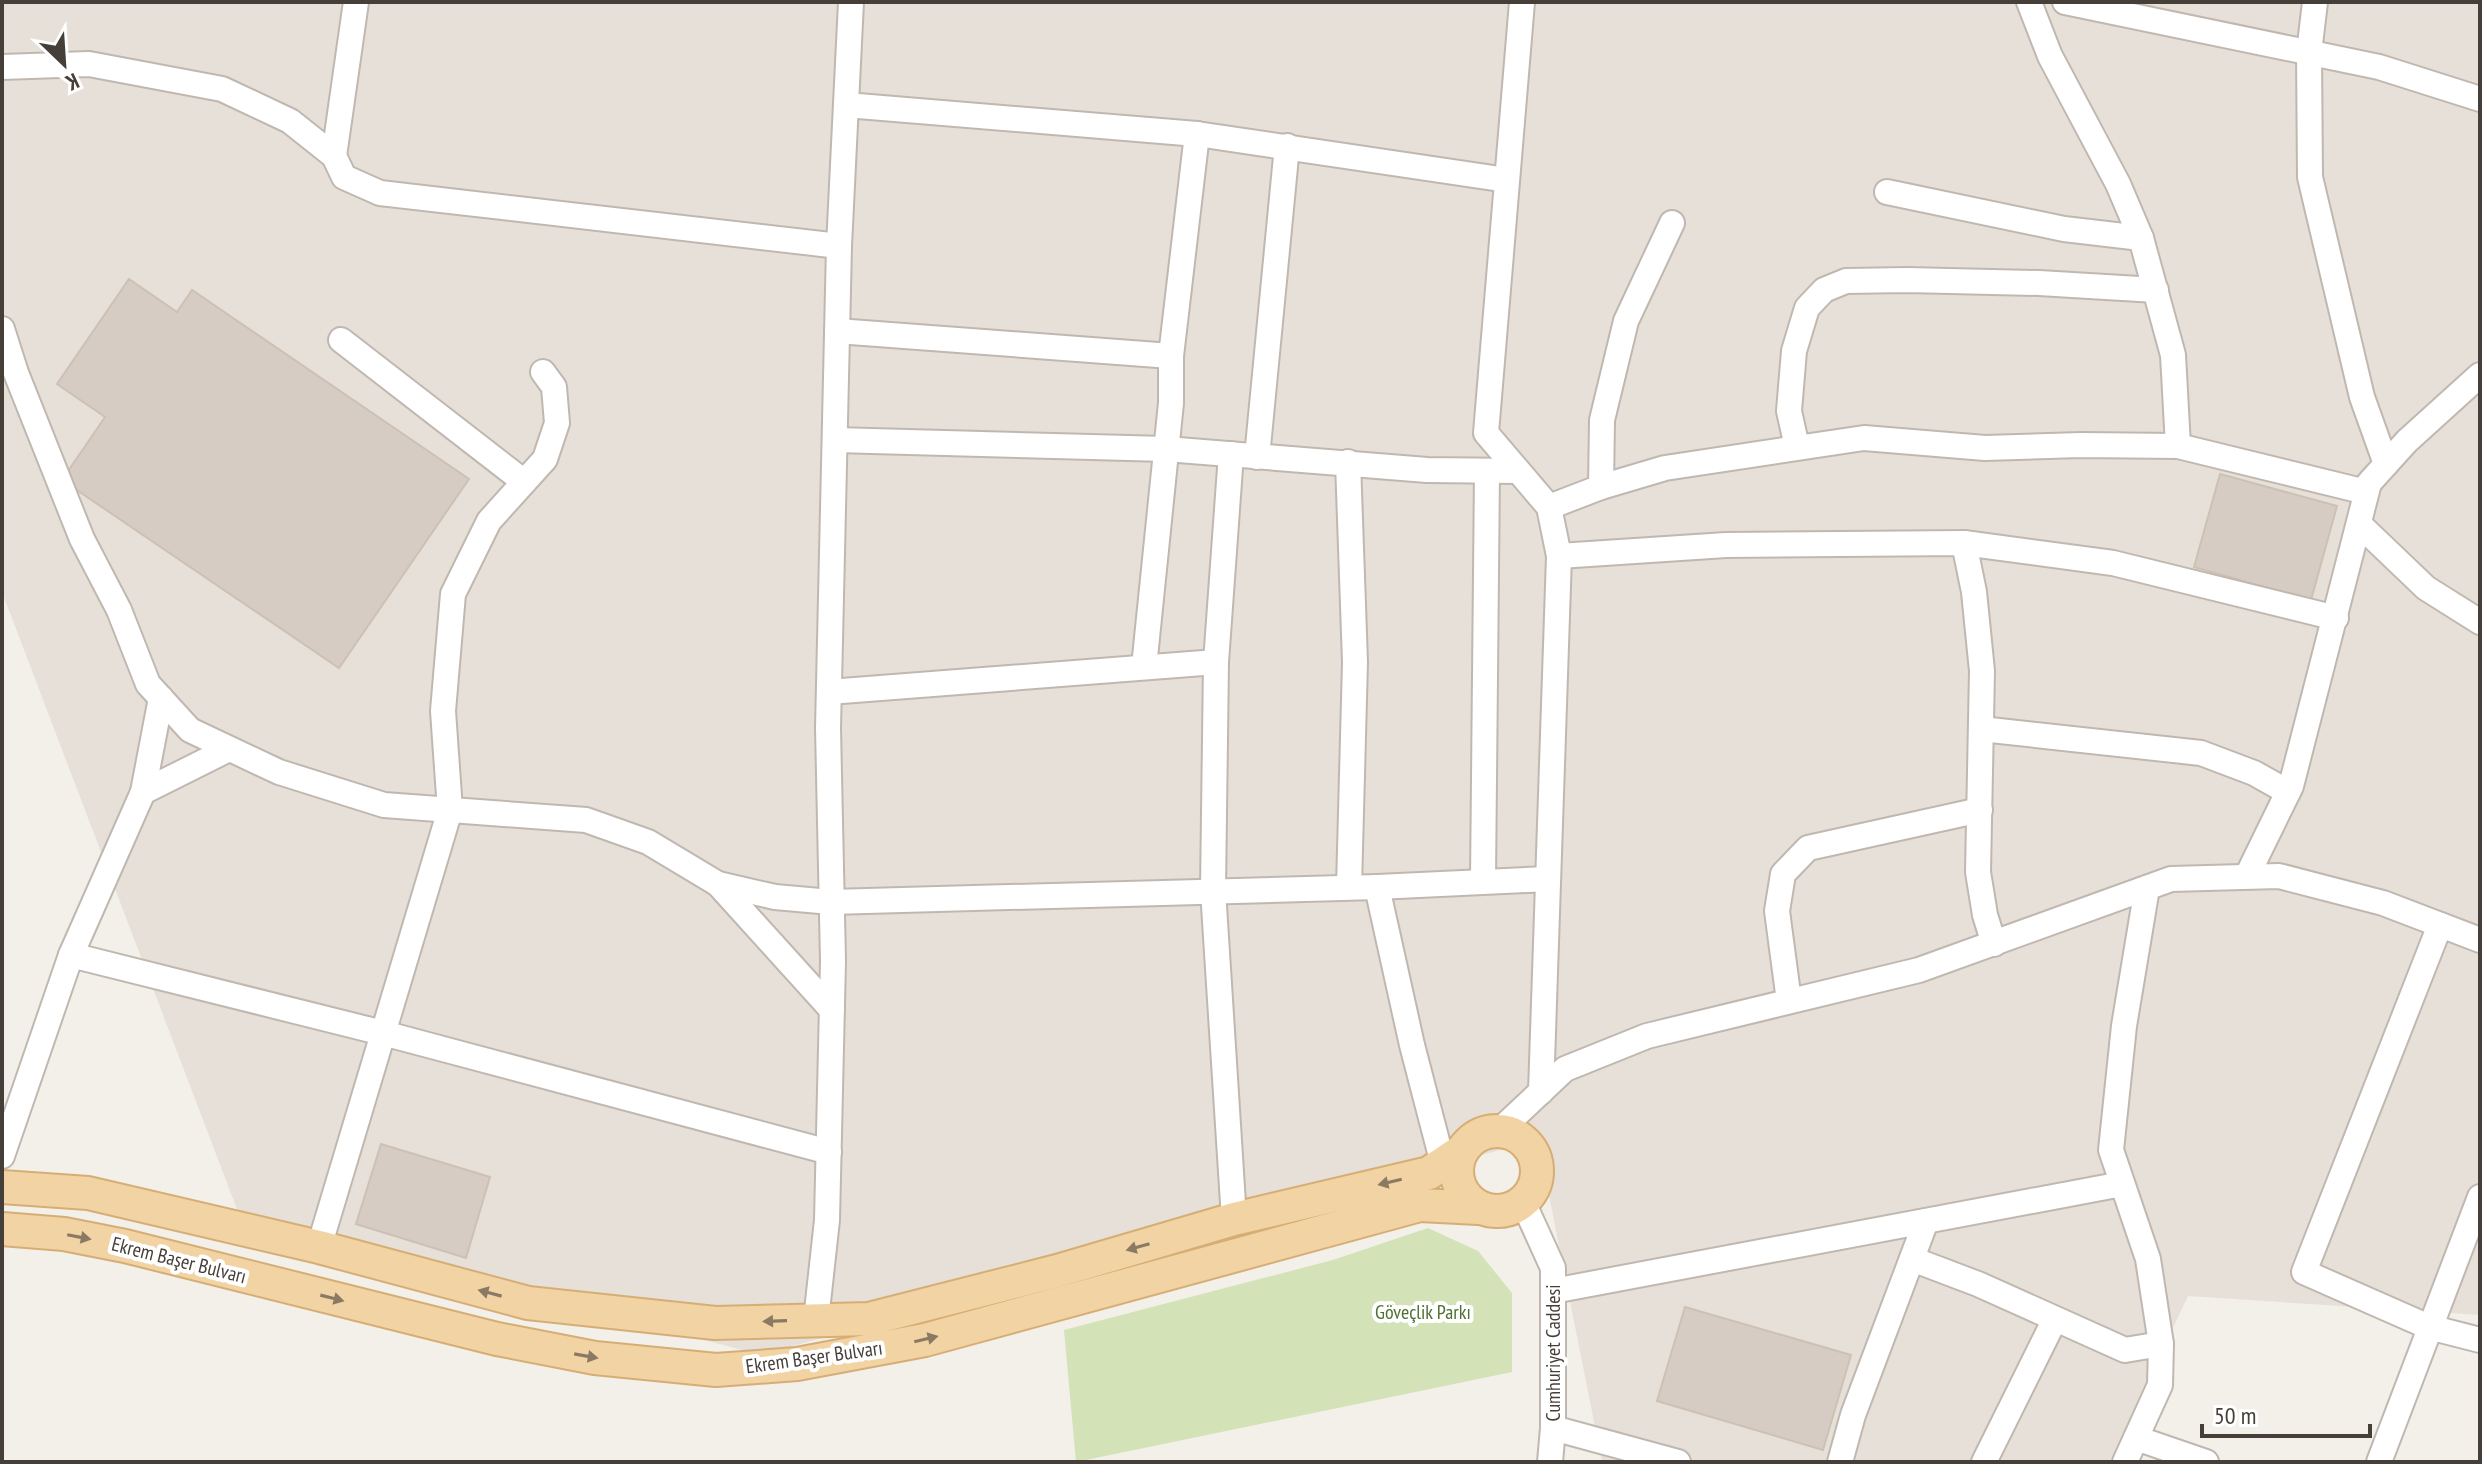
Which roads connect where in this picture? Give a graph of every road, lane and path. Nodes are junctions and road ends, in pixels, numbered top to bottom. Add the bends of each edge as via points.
1 (356, 2) edge
2 (851, 2) edge
3 (1522, 2) edge
4 (2029, 2) edge
5 (2065, 2) edge
6 (2315, 2) edge
7 (2309, 53) junction
8 (2, 67) edge
9 (2480, 99) edge
10 (846, 105) junction
11 (1197, 134) junction
12 (1287, 146) junction
13 (334, 156) junction
14 (1507, 180) junction
15 (1887, 192) dead end
16 (1672, 223) dead end
17 (2141, 238) junction
18 (839, 246) junction
19 (2156, 290) junction
20 (2, 329) edge
21 (837, 331) junction
22 (341, 340) dead end
23 (1171, 356) junction
24 (543, 372) dead end
25 (2480, 375) edge
26 (835, 440) junction
27 (2178, 446) junction
28 (1797, 447) junction
29 (1166, 449) junction
30 (1231, 454) junction
31 (1257, 457) junction
32 (1348, 462) junction
33 (2386, 464) junction
34 (1487, 471) junction
35 (1517, 471) junction
36 (523, 481) junction
37 (1601, 487) junction
38 (2366, 492) junction
39 (1549, 507) junction
40 (2359, 524) junction
41 (1964, 543) junction
42 (1559, 556) junction
43 (2336, 618) junction
44 (2480, 622) edge
45 (1216, 662) junction
46 (1144, 667) junction
47 (829, 692) junction
48 (161, 698) junction
49 (1981, 729) junction
50 (229, 749) junction
51 (143, 792) junction
52 (2288, 792) junction
53 (450, 810) junction
54 (1980, 810) junction
55 (2247, 876) junction
56 (1548, 879) junction
57 (1483, 881) junction
58 (718, 884) junction
59 (1349, 887) junction
60 (1377, 887) junction
61 (2147, 888) junction
62 (1213, 890) junction
63 (831, 902) junction
64 (2440, 925) junction
65 (2480, 940) edge
66 (1994, 944) junction
67 (71, 955) junction
68 (1789, 1001) junction
69 (832, 1010) junction
70 (383, 1033) junction
71 (1541, 1092) junction
72 (1500, 1130) junction
73 (829, 1152) junction
74 (2, 1156) edge
75 (1452, 1158) junction
76 (2122, 1184) junction
77 (2, 1187) edge
78 (1523, 1202) junction
79 (1478, 1208) junction
80 (2478, 1209) edge
81 (1234, 1219) junction
82 (1926, 1221) junction
83 (2, 1229) edge
84 (319, 1247) junction
85 (1912, 1259) junction
86 (1553, 1291) junction
87 (2055, 1319) junction
88 (816, 1320) junction
89 (2429, 1327) junction
90 (2480, 1340) edge
91 (2161, 1344) junction
92 (1553, 1428) junction
93 (2136, 1438) junction
94 (1550, 1462) edge
95 (1678, 1462) edge
96 (1840, 1462) edge
97 (1984, 1462) edge
98 (2125, 1462) edge
99 (2206, 1462) edge
100 (2379, 1462) edge

1 - 13 street
2 - 10 street
3 - 14 street
4 - 17 street via 2050,56
5 - 7 street
6 - 7 street
7 - 9 street via 2379,67
7 - 33 street via 2310,177 2362,397
8 - 13 street via 89,64 222,89 290,121
10 - 11 street
10 - 18 street
11 - 12 street
11 - 23 street
12 - 14 street
12 - 31 street
13 - 18 street via 344,177 380,193
14 - 35 street via 1486,433
15 - 17 street via 2064,229
16 - 37 street via 1626,321 1602,420
17 - 19 street
18 - 21 street
19 - 27 street via 2173,355
19 - 28 street via 1907,280 1846,281 1824,290 1807,308 1794,351 1789,411
20 - 48 street via 82,539 119,610 148,684
21 - 23 street
21 - 26 street
22 - 36 street
23 - 29 street
24 - 36 street via 554,387 557,423 545,459
25 - 33 street
26 - 29 street
26 - 47 street
27 - 28 street via 1985,448 1864,438
27 - 38 street
28 - 37 street via 1665,468
29 - 30 street
29 - 46 street
30 - 31 street
30 - 45 street
31 - 32 street
32 - 34 street
32 - 59 street via 1355,662
33 - 38 street
34 - 35 street
34 - 57 street
35 - 39 street
36 - 53 street via 489,521 453,594 443,711
37 - 39 street
38 - 40 street
39 - 42 street
40 - 43 street
40 - 44 street via 2426,588
41 - 42 street via 1726,545
41 - 43 street via 2113,563
41 - 49 street via 1982,671
42 - 56 street
43 - 52 street
45 - 46 street
45 - 62 street
46 - 47 street
47 - 63 street
48 - 50 street via 190,730
48 - 51 street
49 - 52 street via 2201,753
49 - 54 street
50 - 51 street
50 - 53 street via 279,772 384,805
51 - 67 street
52 - 55 street
53 - 58 street via 586,820 648,842
53 - 70 street
54 - 66 street via 1978,872
54 - 68 street via 1808,848 1783,874 1777,911
55 - 61 street via 2171,879
55 - 64 street via 2279,876 2383,903
56 - 57 street
56 - 71 street
57 - 60 street
58 - 63 street
58 - 69 street
59 - 60 street
59 - 62 street
60 - 75 street via 1412,1045
61 - 66 street
61 - 76 street via 2124,1026 2111,1150
62 - 63 street
62 - 81 street
63 - 69 street
64 - 65 street
64 - 89 street via 2304,1272
66 - 68 street via 1919,970
67 - 70 street
67 - 74 street
68 - 71 street via 1647,1036 1565,1069
69 - 73 street
70 - 73 street
70 - 84 street
71 - 72 street
72 - 75 main road via 1484,1132
72 - 78 main road via 1528,1145 1536,1159 1533,1190
73 - 88 street
75 - 79 main road via 1458,1184
75 -> 81 main road, Ekrem Başer Bulvarı via 1429,1173
76 - 82 street
76 - 91 street via 2148,1259
77 - 84 main road, Ekrem Başer Bulvarı via 88,1193
78 - 79 main road via 1509,1210
78 - 86 street, Cumhuriyet Caddesi via 1553,1268
83 -> 79 main road, Ekrem Başer Bulvarı via 125,1246 497,1339 595,1358 716,1370 797,1364 925,1340 1420,1205
80 - 89 street
81 -> 88 main road, Ekrem Başer Bulvarı via 869,1319
82 - 85 street
82 - 86 street
88 -> 84 main road, Ekrem Başer Bulvarı via 715,1323 528,1303
85 - 87 street
85 - 96 street
86 - 92 street, Cumhuriyet Caddesi
87 - 91 street via 2125,1350
87 - 97 street
89 - 90 street
89 - 100 street
91 - 93 street via 2160,1385
92 - 94 street, Cumhuriyet Caddesi
92 - 95 street
93 - 98 street
93 - 99 street

